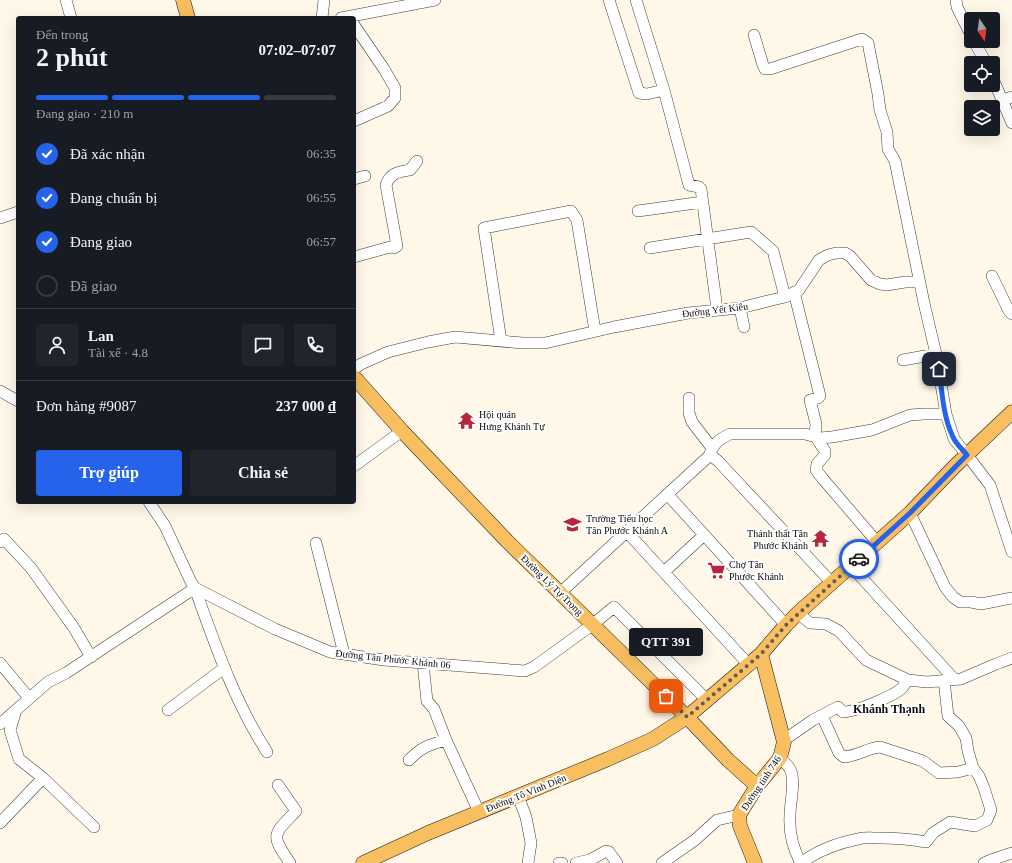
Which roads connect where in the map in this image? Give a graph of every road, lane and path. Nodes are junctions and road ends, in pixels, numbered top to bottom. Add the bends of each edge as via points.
1 (66, 0) edge
2 (183, 0) edge
3 (324, 0) edge
4 (435, 0) edge
5 (609, 0) edge
6 (636, 0) edge
7 (956, 0) edge
8 (70, 16) edge
9 (187, 16) edge
10 (322, 16) edge
11 (356, 17) edge
12 (964, 21) edge
13 (356, 30) edge
14 (754, 35) dead end
15 (1000, 88) edge
16 (664, 90) junction
17 (1007, 98) edge
18 (356, 120) edge
19 (1012, 123) edge
20 (417, 161) dead end
21 (703, 202) junction
22 (638, 211) dead end
23 (16, 213) edge
24 (0, 218) edge
25 (709, 240) junction
26 (650, 248) dead end
27 (356, 256) edge
28 (992, 276) dead end
29 (919, 282) junction
30 (790, 295) junction
31 (740, 308) junction
32 (717, 309) junction
33 (1012, 314) edge
34 (744, 327) dead end
35 (595, 331) junction
36 (500, 341) junction
37 (936, 354) junction
38 (903, 360) dead end
39 (356, 368) edge
40 (356, 379) edge
41 (0, 392) edge
42 (689, 398) dead end
43 (16, 400) edge
44 (1012, 412) edge
45 (946, 414) junction
46 (402, 431) junction
47 (815, 436) junction
48 (711, 452) junction
49 (967, 455) junction
50 (356, 465) edge
51 (668, 495) junction
52 (150, 504) edge
53 (910, 513) junction
54 (627, 532) junction
55 (704, 535) junction
56 (0, 542) edge
57 (877, 542) junction
58 (316, 543) dead end
59 (1012, 552) edge
60 (851, 566) junction
61 (664, 572) junction
62 (832, 583) junction
63 (197, 589) junction
64 (560, 593) junction
65 (1012, 598) edge
66 (798, 613) junction
67 (592, 625) junction
68 (786, 625) junction
69 (344, 654) junction
70 (761, 654) junction
71 (91, 657) junction
72 (1012, 658) edge
73 (0, 664) edge
74 (423, 664) junction
75 (749, 665) junction
76 (224, 668) junction
77 (908, 680) junction
78 (949, 680) junction
79 (29, 698) junction
80 (707, 700) junction
81 (16, 710) junction
82 (168, 710) dead end
83 (822, 716) junction
84 (687, 717) junction
85 (0, 724) edge
86 (446, 740) junction
87 (784, 740) junction
88 (267, 752) dead end
89 (780, 758) junction
90 (409, 760) dead end
91 (972, 768) junction
92 (43, 778) junction
93 (278, 785) dead end
94 (757, 786) junction
95 (518, 796) junction
96 (479, 812) junction
97 (739, 815) junction
98 (0, 823) edge
99 (94, 827) dead end
100 (1012, 854) edge
101 (290, 863) edge
102 (363, 863) edge
103 (528, 863) edge
104 (559, 863) edge
105 (562, 863) edge
106 (576, 863) edge
107 (617, 863) edge
108 (663, 863) edge
109 (755, 863) edge
110 (801, 863) edge
111 (984, 863) edge

1 - 8 street
2 - 9 main road
3 - 10 street
4 - 11 street
5 - 16 street via 639,93
6 - 16 street
7 - 12 street
13 - 18 street via 395,88 395,98 388,106
14 - 29 street via 763,65 770,69 862,39 868,43 880,110 888,132 888,149 895,160
15 - 17 street
16 - 21 street via 689,185 699,187
17 - 19 street
20 - 27 street via 410,170 398,172 389,179 386,186 398,246
21 - 22 street
21 - 25 street
23 - 24 street
25 - 26 street
25 - 30 street via 751,232 774,251
25 - 32 street
28 - 33 street via 1008,311
29 - 30 street via 880,284 871,280 850,256 836,253 819,260 799,290
29 - 37 street
30 - 31 street, Đường Yết Kiêu
30 - 47 street via 820,396 810,400 816,424
31 - 32 street, Đường Yết Kiêu
31 - 34 street
32 - 35 street, Đường Yết Kiêu via 688,312
35 - 36 street, Đường Yết Kiêu via 545,343
35 - 36 street via 577,220 571,211 484,228
36 - 39 street, Đường Yết Kiêu via 455,337 388,352
37 - 38 street
37 - 45 street
40 - 46 main road, Đường Lý Tự Trọng
41 - 43 street
42 - 48 street via 692,422
44 - 49 main road
45 - 47 street via 910,416 872,430 832,437
45 - 49 street via 954,439
46 - 50 street
46 - 64 main road, Đường Lý Tự Trọng
47 - 48 street via 730,434 721,438
47 - 57 street via 825,451 825,455 817,464 818,474
48 - 51 street
48 - 62 street
49 - 53 main road
49 - 59 street via 990,485
51 - 54 street
51 - 55 street
52 - 63 street via 165,526 191,582
53 - 57 main road
53 - 65 street via 945,587 953,597 960,602 981,604
54 - 61 street
54 - 64 street
55 - 61 street
55 - 68 street
56 - 71 street via 4,539 31,568 74,628
57 - 60 main road
58 - 69 street
60 - 62 main road
60 - 78 street
61 - 75 street
62 - 66 main road
63 - 69 street, Đường Tân Phước Khánh 06 via 275,629 330,652
63 - 71 street
63 - 76 street
64 - 67 main road, Đường Lý Tự Trọng
66 - 68 main road
66 - 77 street via 810,623 826,624 840,631 866,660
67 - 74 street, Đường Tân Phước Khánh 06 via 525,671
67 - 80 street, Đường Tân Phước Khánh 06 via 614,607
67 - 84 main road, Đường Lý Tự Trọng
68 - 70 main road
69 - 74 street, Đường Tân Phước Khánh 06
70 - 75 main road
70 - 87 main road, Đường tỉnh 746
71 - 79 street via 48,682
72 - 78 street via 960,679
73 - 79 street
74 - 86 street via 427,701 434,709
75 - 80 main road
76 - 82 street
76 - 88 street
77 - 78 street
77 - 83 street via 902,689 875,703 850,712 843,712 838,707
78 - 91 street via 948,716 959,726 966,738
79 - 81 street
80 - 84 main road
81 - 85 street
81 - 92 street via 10,730 19,759
83 - 87 street
83 - 91 street via 839,753 844,757 880,747 923,761 939,773
84 - 94 main road, Đường Lý Tự Trọng
84 - 95 main road, Đường Tô Vĩnh Diện via 640,745
86 - 90 street via 417,751
86 - 96 street
87 - 89 main road, Đường tỉnh 746
89 - 94 main road, Đường tỉnh 746
89 - 110 street via 791,770 792,837
91 - 110 street via 979,776 991,810 987,820 975,826 950,822 933,833 926,842 859,838 811,855
92 - 98 street
92 - 99 street
93 - 101 street via 296,811 280,827 276,840
94 - 97 main road, Đường tỉnh 746
95 - 96 main road, Đường Tô Vĩnh Diện
95 - 103 street via 526,817 530,843
96 - 102 main road, Đường Tô Vĩnh Diện
97 - 108 street via 717,820
97 - 109 main road, Đường tỉnh 746 via 740,826
100 - 111 street
104 - 105 street
106 - 107 street via 590,860 606,851

